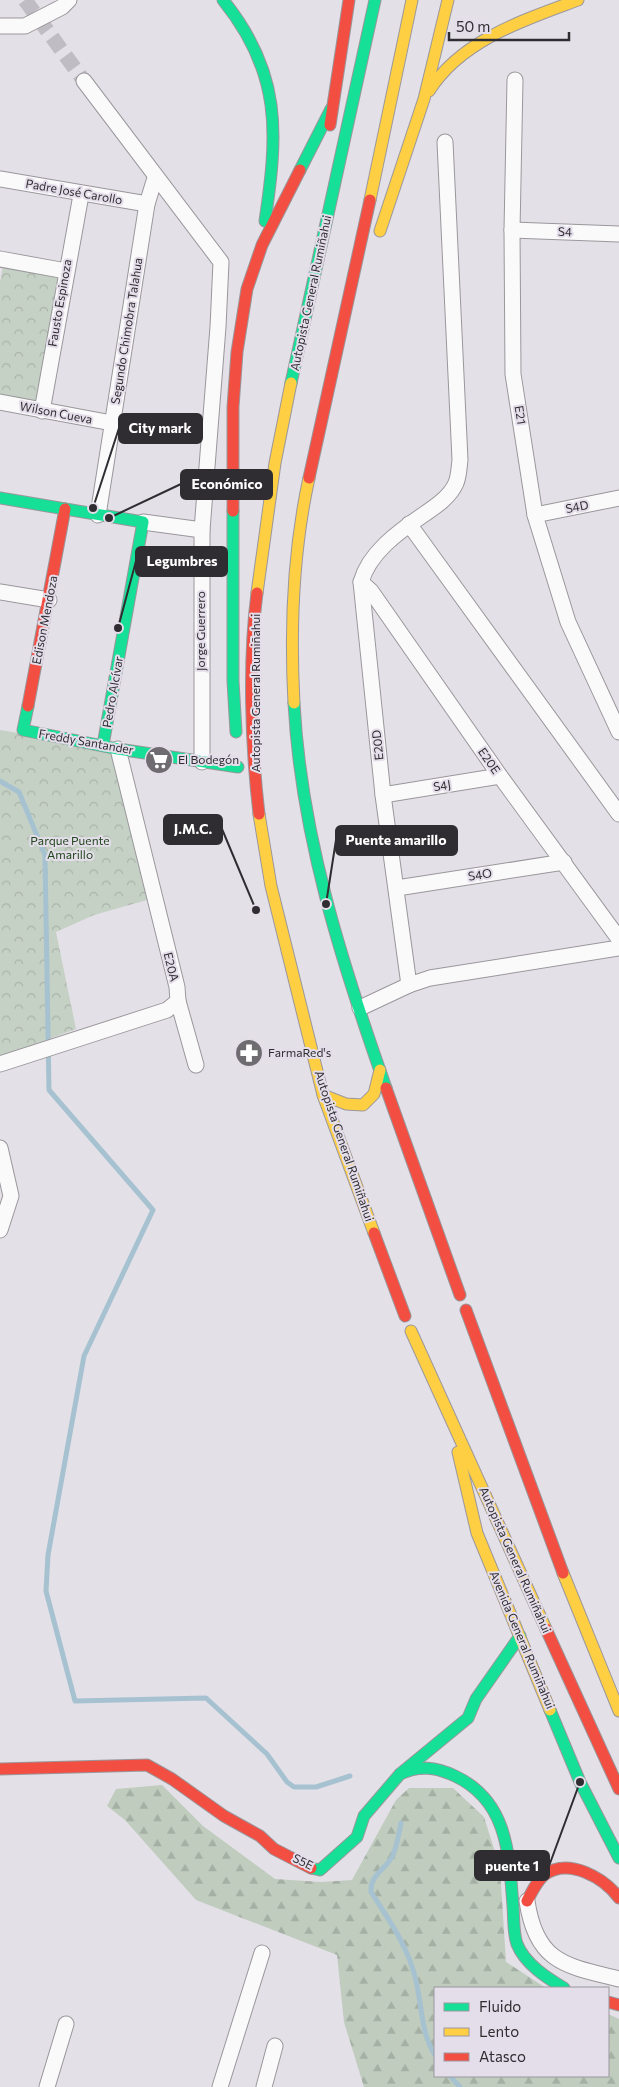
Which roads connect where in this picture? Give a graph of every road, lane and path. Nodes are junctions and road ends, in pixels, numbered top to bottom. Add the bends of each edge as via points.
1 (69, 0) edge
2 (223, 0) edge
3 (349, 0) edge
4 (375, 0) edge
5 (412, 0) edge
6 (448, 0) edge
7 (578, 0) edge
8 (0, 26) edge
9 (516, 80) dead end
10 (84, 81) tunnel mouth
11 (424, 99) junction
12 (331, 109) junction
13 (329, 138) dead end
14 (446, 142) dead end
15 (327, 168) dead end
16 (155, 178) junction
17 (0, 179) edge
18 (81, 194) junction
19 (147, 204) junction
20 (512, 230) junction
21 (619, 234) edge
22 (262, 245) junction
23 (320, 246) junction
24 (0, 258) edge
25 (358, 260) junction
26 (66, 271) junction
27 (0, 402) edge
28 (42, 411) junction
29 (112, 424) junction
30 (0, 498) edge
31 (619, 498) edge
32 (65, 509) junction
33 (98, 515) junction
34 (535, 515) junction
35 (143, 522) junction
36 (409, 524) junction
37 (202, 530) junction
38 (360, 582) junction
39 (0, 592) edge
40 (49, 600) junction
41 (23, 730) joint
42 (619, 732) edge
43 (110, 747) junction
44 (237, 758) junction
45 (202, 762) junction
46 (500, 776) junction
47 (383, 795) junction
48 (258, 805) junction
49 (619, 814) edge
50 (564, 862) junction
51 (397, 888) junction
52 (619, 938) edge
53 (619, 948) edge
54 (409, 985) junction
55 (178, 1001) junction
56 (360, 1008) junction
57 (0, 1064) edge
58 (196, 1065) dead end
59 (380, 1070) junction
60 (323, 1095) junction
61 (0, 1148) edge
62 (0, 1230) edge
63 (460, 1295) dead end
64 (466, 1310) dead end
65 (405, 1316) dead end
66 (411, 1331) dead end
67 (449, 1413) junction
68 (520, 1636) junction
69 (619, 1711) edge
70 (424, 1754) junction
71 (439, 1754) dead end
72 (0, 1768) edge
73 (400, 1774) junction
74 (619, 1789) edge
75 (619, 1858) edge
76 (524, 1881) dead end
77 (619, 1898) edge
78 (527, 1901) junction
79 (262, 1954) dead end
80 (619, 1979) edge
81 (562, 1987) edge
82 (66, 2024) dead end
83 (275, 2046) dead end
84 (47, 2087) edge
85 (220, 2087) edge
86 (264, 2087) edge

1 - 8 street via 25,26
2 - 22 main road via 258,51 272,97 275,138
3 - 12 main road
4 - 23 main road, Autopista General Rumiñahui
5 - 25 main road
6 - 11 main road
7 - 11 main road via 471,47 442,72
9 - 20 street, E21
10 - 16 street
11 - 25 main road via 378,236
12 - 13 main road
12 - 22 main road
14 - 36 street via 460,460 456,483 446,496
15 - 23 main road
16 - 19 street, Segundo Chimobra Talahua
16 - 37 street, Jorge Guerrero via 221,262
17 - 18 street, Padre José Carollo
18 - 19 street, Padre José Carollo
18 - 26 street, Fausto Espinoza
19 - 29 street, Segundo Chimobra Talahua
20 - 21 street, S4
20 - 34 street, E21 via 513,374
22 - 44 main road via 247,289 237,352 233,407
23 - 48 main road, Autopista General Rumiñahui via 275,463 254,618 253,719
24 - 26 street
25 - 56 main road via 305,496 295,577 292,660 296,742 308,824 326,904
26 - 28 street, Fausto Espinoza
27 - 28 street, Wilson Cueva
28 - 29 street, Wilson Cueva
29 - 33 street, Segundo Chimobra Talahua
30 - 32 main road
31 - 34 street, S4D
32 - 33 main road
32 - 40 main road, Edison Mendoza
33 - 35 main road
34 - 42 street, E21 via 568,622
35 - 37 street
35 - 43 main road, Pedro Alcívar
36 - 38 street via 372,557
36 - 49 street
37 - 45 street, Jorge Guerrero
38 - 46 street, E20E via 371,591
38 - 47 street, E20D
39 - 40 street
40 - 41 main road, Edison Mendoza
41 - 43 main road, Freddy Santander
43 - 45 main road, Freddy Santander
43 - 55 street, E20A via 177,987
44 - 45 main road, Freddy Santander
44 - 48 main road via 243,785
46 - 47 street, S4J
46 - 50 street, E20E
47 - 51 street, E20D
48 - 60 main road, Autopista General Rumiñahui via 280,927
50 - 51 street, S4O
50 - 52 street, E20E
51 - 54 street, E20D
53 - 54 street via 430,978
54 - 56 street
55 - 57 street via 167,1010
55 - 58 street, E20A
56 - 59 main road
59 - 60 main road via 375,1097 365,1103 354,1106 342,1104
59 - 63 main road
60 - 65 main road, Autopista General Rumiñahui
61 - 62 street via 11,1196
64 - 69 main road via 550,1554
66 - 67 main road, Autopista General Rumiñahui
67 - 68 main road, Avenida General Rumiñahui via 477,1534
67 - 74 main road, Autopista General Rumiñahui via 522,1564
68 - 70 main road, S5E via 476,1699 468,1718
68 - 75 main road, Avenida General Rumiñahui via 580,1782
70 - 71 main road
70 - 73 main road, S5E
72 - 73 main road, S5E via 147,1765 260,1836 274,1849 307,1867 320,1870 357,1837 364,1816
73 - 81 main road via 414,1766 451,1773 479,1789 490,1800 505,1839 517,1944 539,1973
76 - 78 main road
77 - 78 main road via 594,1875 566,1869 547,1874 536,1884
78 - 80 street via 536,1936 560,1962
79 - 85 street
82 - 84 street
83 - 86 street

